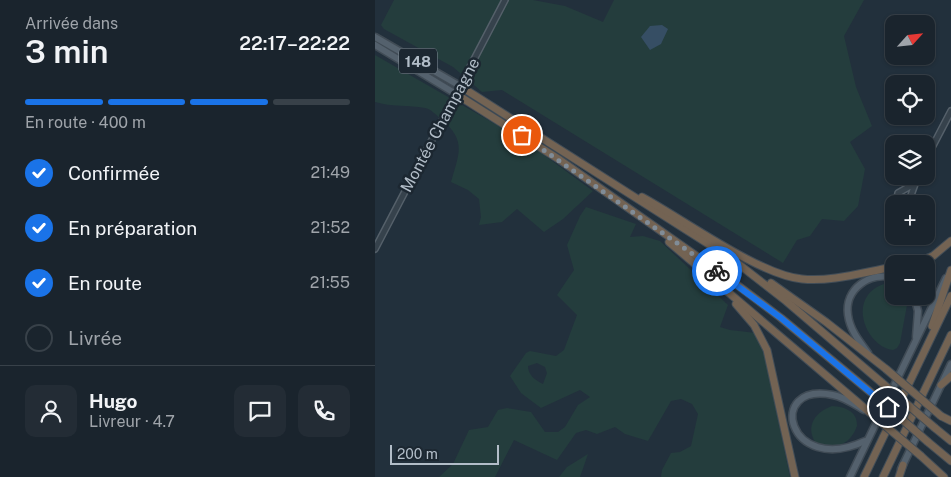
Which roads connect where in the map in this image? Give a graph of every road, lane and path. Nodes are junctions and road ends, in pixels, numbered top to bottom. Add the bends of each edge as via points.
1 (505, 0) edge
2 (375, 37) edge
3 (375, 45) edge
4 (460, 86) junction
5 (456, 94) junction
6 (951, 111) edge
7 (935, 142) edge
8 (598, 172) junction
9 (656, 230) junction
10 (951, 241) edge
11 (375, 249) edge
12 (934, 255) edge
13 (732, 259) junction
14 (885, 269) edge
15 (951, 269) edge
16 (885, 277) edge
17 (713, 280) junction
18 (951, 296) edge
19 (916, 305) edge
20 (951, 335) edge
21 (916, 338) junction
22 (926, 348) junction
23 (870, 356) junction
24 (951, 364) edge
25 (951, 376) edge
26 (941, 385) junction
27 (866, 411) junction
28 (947, 420) edge
29 (868, 438) junction
30 (951, 441) edge
31 (797, 448) dead end
32 (853, 452) dead end
33 (951, 461) edge
34 (903, 465) joint
35 (943, 475) edge
36 (795, 477) edge
37 (850, 477) edge
38 (864, 477) edge
39 (883, 477) edge
40 (898, 477) edge

1 - 4 street, Montée Champagne
2 - 4 main road, 148
3 - 5 main road, 148
4 - 5 street, Montée Champagne
4 - 8 highway
5 - 9 highway via 561,160
5 - 11 street, Montée Champagne
6 - 7 street
8 - 13 highway
8 - 14 highway via 779,274 820,280
9 - 17 highway
9 - 33 highway, bridge via 763,304
10 - 12 highway
13 - 23 highway via 822,319
13 - 30 highway, bridge
15 - 21 main road
15 - 22 highway
16 - 23 main road via 867,279 849,300 847,311 851,325
17 - 27 highway
17 - 36 highway via 750,320 765,346
18 - 22 highway
19 - 21 main road
20 - 39 highway
21 - 29 main road
22 - 38 highway
23 - 28 highway, bridge
24 - 26 main road
25 - 26 highway
26 - 34 main road
27 - 31 main road via 833,395 809,398 793,419 791,432
27 - 35 highway, bridge
29 - 32 main road
29 - 37 main road
34 - 40 highway

